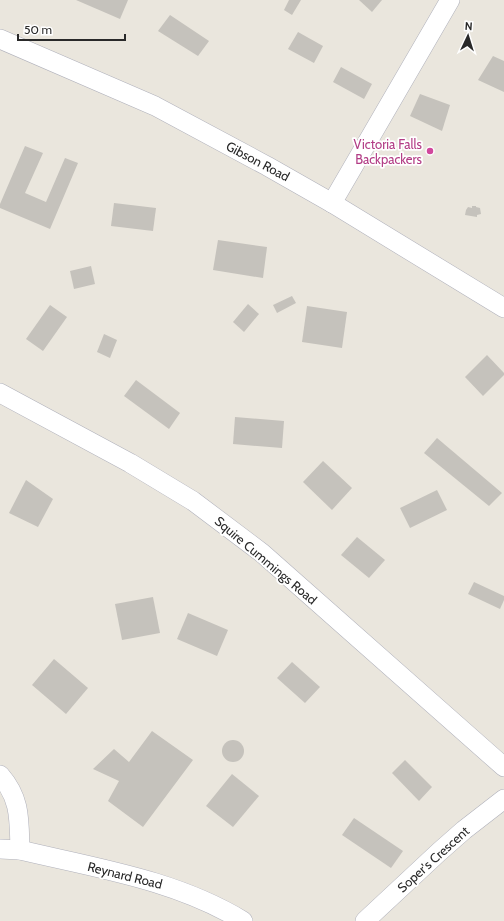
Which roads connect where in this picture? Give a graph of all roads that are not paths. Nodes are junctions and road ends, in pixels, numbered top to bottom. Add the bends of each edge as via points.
1 (450, 0) edge
2 (0, 39) edge
3 (332, 203) junction
4 (504, 308) edge
5 (0, 393) edge
6 (504, 767) edge
7 (0, 775) edge
8 (504, 800) edge
9 (0, 849) edge
10 (20, 850) junction
11 (243, 921) edge
12 (366, 921) edge

1 - 3 street
2 - 3 street, Gibson Road via 155,106
3 - 4 street, Gibson Road
5 - 6 street, Squire Cummings Road via 130,463 193,501 262,553
7 - 10 street via 16,802
8 - 12 street, Soper's Crescent via 454,839
9 - 10 street, Reynard Road
10 - 11 street, Reynard Road via 160,883 223,909

